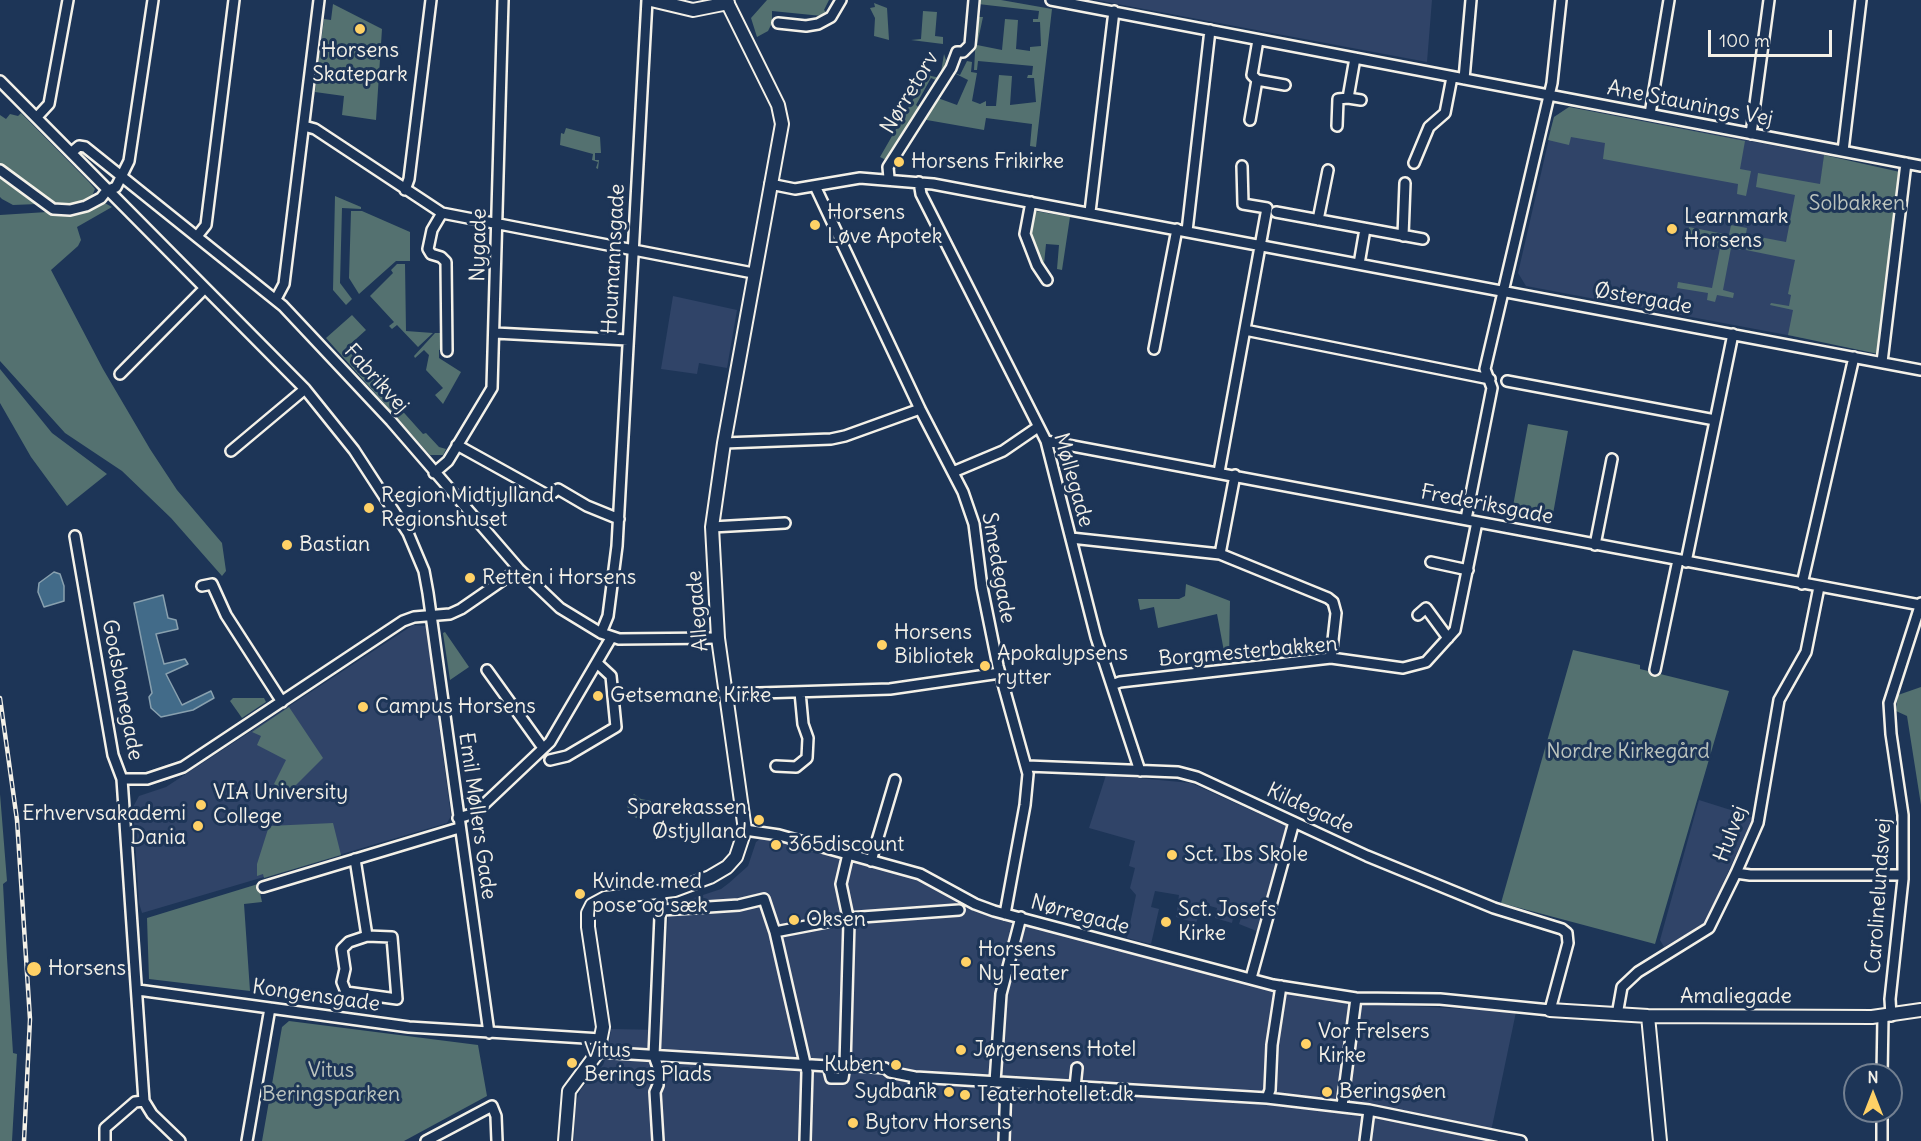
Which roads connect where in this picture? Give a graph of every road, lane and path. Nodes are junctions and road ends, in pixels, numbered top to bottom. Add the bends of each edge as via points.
1 (68, 0) edge
2 (153, 0) edge
3 (234, 0) edge
4 (320, 0) edge
5 (431, 0) edge
6 (502, 0) edge
7 (649, 0) edge
8 (841, 0) edge
9 (974, 0) edge
10 (1051, 0) edge
11 (1471, 0) edge
12 (1561, 0) edge
13 (1669, 0) edge
14 (1769, 0) edge
15 (1861, 0) edge
16 (730, 1) edge
17 (1114, 11) junction
18 (778, 23) dead end
19 (1210, 30) junction
20 (1258, 39) junction
21 (1355, 58) junction
22 (1452, 77) junction
23 (1464, 79) junction
24 (1257, 80) junction
25 (0, 81) edge
26 (1285, 85) dead end
27 (1550, 95) junction
28 (1348, 98) junction
29 (1361, 100) dead end
30 (1650, 114) junction
31 (37, 117) junction
32 (1250, 120) dead end
33 (304, 126) junction
34 (1337, 126) dead end
35 (1751, 134) junction
36 (1843, 151) junction
37 (72, 152) junction
38 (1414, 163) dead end
39 (1906, 163) junction
40 (1242, 166) dead end
41 (1921, 166) edge
42 (0, 170) edge
43 (1328, 170) dead end
44 (122, 177) junction
45 (889, 178) junction
46 (920, 182) junction
47 (1406, 183) dead end
48 (770, 184) junction
49 (815, 186) junction
50 (109, 189) junction
51 (405, 190) junction
52 (1031, 202) junction
53 (1090, 212) junction
54 (1276, 212) dead end
55 (442, 213) junction
56 (1318, 220) junction
57 (497, 223) junction
58 (1365, 229) junction
59 (1182, 230) junction
60 (198, 235) junction
61 (1403, 236) junction
62 (1423, 239) dead end
63 (1261, 245) junction
64 (633, 250) junction
65 (1359, 264) junction
66 (753, 273) junction
67 (1047, 280) dead end
68 (205, 288) junction
69 (1504, 292) junction
70 (276, 300) junction
71 (1245, 330) junction
72 (495, 333) junction
73 (1733, 334) junction
74 (628, 340) junction
75 (1154, 349) dead end
76 (447, 351) dead end
77 (1854, 357) junction
78 (1882, 362) junction
79 (1921, 370) edge
80 (120, 374) dead end
81 (1490, 379) junction
82 (1507, 381) dead end
83 (305, 389) junction
84 (920, 409) junction
85 (1715, 420) junction
86 (1038, 427) junction
87 (1046, 441) junction
88 (724, 443) junction
89 (458, 445) junction
90 (231, 451) dead end
91 (1612, 459) dead end
92 (953, 472) junction
93 (1219, 472) junction
94 (434, 473) junction
95 (1235, 475) junction
96 (619, 519) junction
97 (1466, 519) junction
98 (1477, 522) junction
99 (785, 523) dead end
100 (712, 527) junction
101 (75, 536) dead end
102 (1071, 538) junction
103 (1595, 545) junction
104 (1220, 554) junction
105 (1682, 561) junction
106 (1431, 562) dead end
107 (519, 569) junction
108 (1468, 570) junction
109 (1802, 584) junction
110 (202, 586) dead end
111 (1819, 587) junction
112 (1921, 604) edge
113 (430, 614) junction
114 (1418, 615) dead end
115 (601, 633) junction
116 (611, 638) junction
117 (718, 638) junction
118 (1448, 638) junction
119 (1331, 658) junction
120 (597, 663) junction
121 (488, 670) dead end
122 (1655, 670) dead end
123 (1000, 673) junction
124 (1112, 685) junction
125 (800, 692) junction
126 (727, 694) junction
127 (282, 702) junction
128 (542, 750) junction
129 (550, 760) dead end
130 (776, 766) dead end
131 (1027, 766) junction
132 (1140, 771) junction
133 (122, 779) junction
134 (895, 780) dead end
135 (458, 818) junction
136 (1294, 822) junction
137 (459, 828) junction
138 (745, 830) junction
139 (848, 854) junction
140 (355, 859) junction
141 (872, 861) junction
142 (1736, 873) junction
143 (1903, 875) junction
144 (263, 886) dead end
145 (661, 892) junction
146 (662, 910) junction
147 (959, 910) dead end
148 (1005, 914) junction
149 (1021, 917) junction
150 (848, 918) junction
151 (775, 932) junction
152 (367, 936) junction
153 (1251, 978) junction
154 (1281, 986) junction
155 (138, 990) junction
156 (1356, 998) junction
157 (270, 1008) junction
158 (1550, 1010) junction
159 (1921, 1010) edge
160 (1617, 1015) junction
161 (1648, 1016) junction
162 (1887, 1016) junction
163 (489, 1034) junction
164 (600, 1046) junction
165 (657, 1057) junction
166 (1883, 1063) edge
167 (806, 1065) junction
168 (845, 1065) junction
169 (1077, 1068) dead end
170 (915, 1077) junction
171 (843, 1078) junction
172 (995, 1082) junction
173 (1006, 1083) junction
174 (849, 1087) dead end
175 (1075, 1087) junction
176 (914, 1092) dead end
177 (1267, 1098) junction
178 (144, 1101) junction
179 (1346, 1107) junction
180 (1369, 1110) junction
181 (1882, 1123) edge
182 (1501, 1139) edge
183 (105, 1141) edge
184 (180, 1141) edge
185 (247, 1141) edge
186 (426, 1141) edge
187 (496, 1141) edge
188 (565, 1141) edge
189 (658, 1141) edge
190 (806, 1141) edge
191 (1004, 1141) edge
192 (1365, 1141) edge
193 (1521, 1141) edge
194 (1660, 1141) edge
195 (1882, 1141) edge

1 - 31 street via 49,104
2 - 44 street via 129,161
3 - 60 street via 206,225
4 - 33 street
5 - 51 street via 410,179
6 - 57 street, Nygade
7 - 16 street via 693,10
7 - 64 street, Houmannsgade
8 - 18 street via 831,17 818,24
9 - 45 street, Nørretorv via 970,45 957,52 951,68 888,168
10 - 17 street, Ane Staunings Vej
11 - 23 street
12 - 27 street
13 - 30 street
14 - 35 street
15 - 36 street
16 - 48 street via 781,116
17 - 19 street, Ane Staunings Vej
17 - 53 street
19 - 20 street, Ane Staunings Vej
19 - 59 street
20 - 21 street, Ane Staunings Vej
20 - 24 street via 1252,75
21 - 22 street, Ane Staunings Vej
21 - 28 street
22 - 23 street, Ane Staunings Vej
22 - 38 street via 1445,113 1429,127
23 - 27 street, Ane Staunings Vej
24 - 26 street
24 - 32 street
25 - 31 street, Emil Møllers Gade
27 - 30 street, Ane Staunings Vej
27 - 69 street
28 - 29 street
28 - 34 street via 1338,99
30 - 35 street, Ane Staunings Vej
31 - 37 street, Emil Møllers Gade
33 - 51 street via 315,129
33 - 70 street via 284,284
35 - 36 street, Ane Staunings Vej
36 - 39 street, Ane Staunings Vej
37 - 44 street via 81,146
37 - 50 street, Emil Møllers Gade
39 - 41 street, Ane Staunings Vej
39 - 78 street
40 - 63 street via 1243,204 1267,208
42 - 50 street via 53,209 86,206
43 - 56 street
44 - 50 street via 116,187
44 - 60 street, Fabrikvej
45 - 46 street
45 - 49 street via 860,178
46 - 52 street, Østergade
46 - 86 street, Møllegade via 921,194
47 - 61 street
48 - 49 street via 795,189
48 - 66 street, Allegade
49 - 84 street, Smedegade
50 - 68 street, Emil Møllers Gade
51 - 55 street
52 - 53 street, Østergade
52 - 67 street via 1024,234
53 - 59 street, Østergade
54 - 56 street
55 - 57 street
55 - 76 street via 432,230 428,249 446,262
56 - 58 street
57 - 64 street
57 - 72 street, Nygade
58 - 61 street
58 - 65 street
59 - 63 street, Østergade
59 - 75 street
60 - 70 street, Fabrikvej
61 - 62 street
63 - 65 street, Østergade
63 - 71 street
64 - 66 street
64 - 74 street, Houmannsgade
65 - 69 street, Østergade
66 - 88 street, Allegade
68 - 80 street
68 - 83 street, Emil Møllers Gade
69 - 73 street, Østergade
69 - 81 street via 1485,369
70 - 94 street, Fabrikvej
71 - 81 street
71 - 93 street
72 - 74 street
72 - 89 street, Nygade via 491,393
73 - 77 street, Østergade
73 - 85 street
74 - 96 street, Houmannsgade
77 - 78 street, Østergade
77 - 109 street
78 - 79 street, Østergade
81 - 97 street via 1492,388
82 - 85 street
83 - 90 street
83 - 113 street, Emil Møllers Gade via 354,450 408,533 424,571
84 - 88 street via 831,439
84 - 92 street, Smedegade
85 - 105 street
86 - 87 street, Møllegade
86 - 92 street via 1003,451
87 - 93 street, Frederiksgade
87 - 102 street, Møllegade
88 - 100 street, Allegade
89 - 94 street, Nygade
89 - 96 street via 549,496 558,489
91 - 103 street
92 - 123 street, Smedegade via 974,524
93 - 95 street, Frederiksgade
94 - 107 street, Fabrikvej
95 - 97 street, Frederiksgade
95 - 104 street
96 - 115 street, Houmannsgade via 608,616
97 - 98 street, Frederiksgade
98 - 103 street, Frederiksgade
98 - 108 street, Borgmesterbakken
99 - 100 street
100 - 117 street, Allegade
101 - 133 street, Godsbanegade via 113,755
102 - 104 street
102 - 124 street, Møllegade
103 - 105 street, Frederiksgade
104 - 119 street via 1333,602
105 - 109 street, Frederiksgade
105 - 122 street
106 - 108 street
107 - 113 street, Godsbanegade via 461,609 450,614
107 - 115 street, Fabrikvej via 550,600
108 - 118 street, Borgmesterbakken via 1455,630
109 - 111 street, Frederiksgade
110 - 127 street via 212,584 226,615
111 - 112 street, Frederiksgade
111 - 142 street, Hulvej via 1806,652 1779,700 1760,818
112 - 143 street, Carolinelundsvej via 1893,687 1889,712 1903,815
113 - 127 street, Godsbanegade via 403,621
113 - 135 street, Emil Møllers Gade
114 - 118 street via 1426,608
115 - 116 street, Fabrikvej
116 - 117 street
116 - 120 street
117 - 126 street, Allegade
118 - 119 street, Borgmesterbakken via 1426,662 1403,668
119 - 124 street, Borgmesterbakken
120 - 128 street
120 - 129 street via 611,676 616,727 567,756
121 - 128 street
123 - 125 street via 890,689
123 - 131 street, Smedegade
124 - 132 street, Møllegade
125 - 126 street
125 - 130 street via 808,738 807,758 796,767
126 - 138 street, Allegade
127 - 133 street, Godsbanegade via 183,767 147,779
128 - 135 street via 475,813
131 - 132 street, Kildegade
131 - 148 street, Smedegade via 1026,804
132 - 136 street, Kildegade via 1197,777
133 - 155 street
134 - 141 street
135 - 137 street, Emil Møllers Gade
136 - 153 street
136 - 158 street, Kildegade via 1473,900 1567,933 1568,944
137 - 140 street
137 - 163 street, Emil Møllers Gade
138 - 139 street, Nørregade
138 - 145 street, Allegade via 740,850 727,867 692,885
139 - 141 street, Nørregade
139 - 150 street via 841,884
140 - 144 street
140 - 152 street
141 - 148 street, Nørregade via 920,874 975,904
142 - 143 street
142 - 160 street, Hulvej via 1709,928 1638,972 1622,987
143 - 162 street, Carolinelundsvej
145 - 146 street
145 - 164 street, Allegade via 600,899 590,909 588,927 603,1027
146 - 151 street via 739,905 764,899
146 - 165 street
147 - 150 street
148 - 149 street, Nørregade
149 - 153 street, Nørregade
149 - 172 street via 1001,994
150 - 151 street
150 - 168 street
151 - 167 street
152 - 152 street via 342,949 342,982 346,992 397,999 392,937
153 - 154 street, Nørregade
154 - 156 street, Nørregade
154 - 177 street
155 - 157 street, Kongensgade
155 - 178 street
156 - 158 street, Nørregade via 1440,999
156 - 179 street
157 - 163 street, Kongensgade
157 - 185 street
158 - 160 street, Amaliegade
159 - 162 street, Amaliegade
160 - 161 street, Amaliegade
161 - 162 street, Amaliegade
161 - 194 street
162 - 166 street, Carolinelundsvej
163 - 164 street
164 - 165 street
164 - 188 street via 572,1084 567,1099
165 - 167 street
165 - 189 street
167 - 171 street via 828,1066 831,1078
167 - 190 street
168 - 170 street via 885,1068
168 - 171 street
169 - 175 street
170 - 172 street
170 - 176 street
171 - 174 street
172 - 173 street
173 - 175 street
173 - 191 street
175 - 177 street
177 - 179 street
178 - 183 street via 130,1106 105,1128
178 - 184 street
179 - 180 street
180 - 182 street
180 - 192 street
181 - 195 street
182 - 193 street
186 - 187 street via 492,1106

